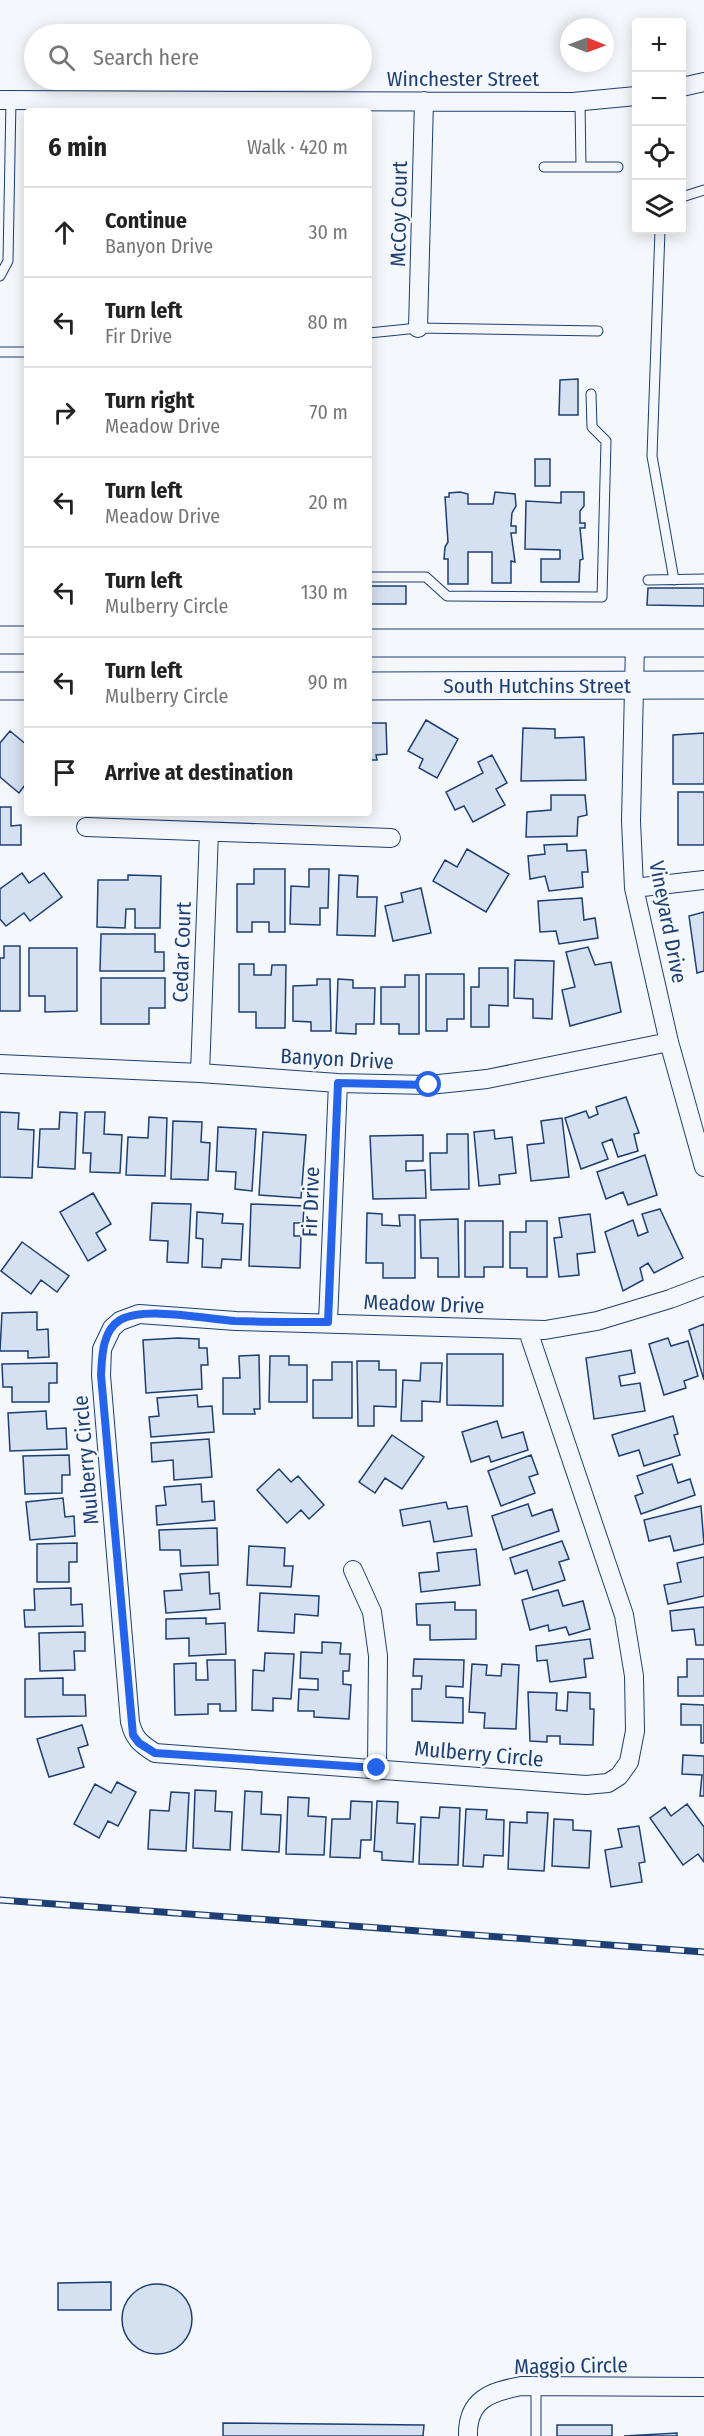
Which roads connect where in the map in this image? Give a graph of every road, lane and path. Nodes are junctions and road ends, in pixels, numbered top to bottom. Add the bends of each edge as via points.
1 (704, 82) edge
2 (686, 86) edge
3 (632, 96) edge
4 (6, 100) edge
5 (424, 101) junction
6 (580, 102) junction
7 (271, 106) edge
8 (544, 167) dead end
9 (581, 167) junction
10 (618, 167) dead end
11 (704, 190) edge
12 (686, 195) edge
13 (660, 234) edge
14 (0, 276) edge
15 (418, 328) junction
16 (598, 331) dead end
17 (372, 333) edge
18 (0, 352) edge
19 (24, 352) edge
20 (591, 394) dead end
21 (372, 577) edge
22 (704, 579) edge
23 (648, 580) dead end
24 (674, 580) junction
25 (0, 640) edge
26 (24, 640) edge
27 (372, 643) edge
28 (704, 643) edge
29 (635, 644) junction
30 (634, 685) junction
31 (704, 685) edge
32 (0, 686) edge
33 (24, 686) edge
34 (372, 686) edge
35 (86, 827) dead end
36 (209, 832) junction
37 (392, 838) dead end
38 (704, 880) edge
39 (634, 888) junction
40 (669, 1042) junction
41 (0, 1064) edge
42 (200, 1073) junction
43 (338, 1083) junction
44 (704, 1167) edge
45 (704, 1286) edge
46 (328, 1322) junction
47 (528, 1331) junction
48 (108, 1336) joint
49 (353, 1570) dead end
50 (377, 1768) junction
51 (536, 2386) junction
52 (704, 2387) edge
53 (468, 2436) edge
54 (536, 2436) edge

1 - 2 street
3 - 6 street, Winchester Street
4 - 7 street, Winchester Street
4 - 14 lane via 8,261
5 - 6 street, Winchester Street
5 - 7 street, Winchester Street
5 - 15 street, McCoy Court
6 - 9 lane
8 - 9 lane
9 - 10 lane
11 - 12 lane
13 - 24 lane via 652,456
15 - 16 lane
15 - 17 lane
18 - 19 lane
20 - 21 lane via 592,427 606,441 602,597 447,596 426,577
22 - 24 lane
23 - 24 lane
25 - 26 main road
27 - 29 main road, South Hutchins Street
28 - 29 main road, South Hutchins Street
29 - 30 street, Vineyard Drive
30 - 31 main road, South Hutchins Street
30 - 34 main road, South Hutchins Street
30 - 39 street, Vineyard Drive
32 - 33 main road
35 - 36 street
36 - 37 street
36 - 42 street, Cedar Court
38 - 39 street
39 - 40 street, Vineyard Drive
40 - 43 street, Banyon Drive via 488,1080 429,1085
40 - 44 street, Vineyard Drive
41 - 42 street, Banyon Drive
42 - 43 street, Banyon Drive
43 - 46 street, Fir Drive
45 - 47 street, Meadow Drive via 597,1321
46 - 47 street, Meadow Drive
46 - 48 street, Meadow Drive via 138,1314 120,1320
47 - 50 street, Mulberry Circle via 624,1615 634,1676 635,1731 629,1762 608,1783 586,1785
48 - 50 street, Mulberry Circle via 102,1349 101,1375 133,1735 155,1753
49 - 50 street via 372,1612 378,1656
51 - 52 street, Maggio Circle
51 - 53 street, Maggio Circle via 493,2391 482,2399 474,2408
51 - 54 lane

